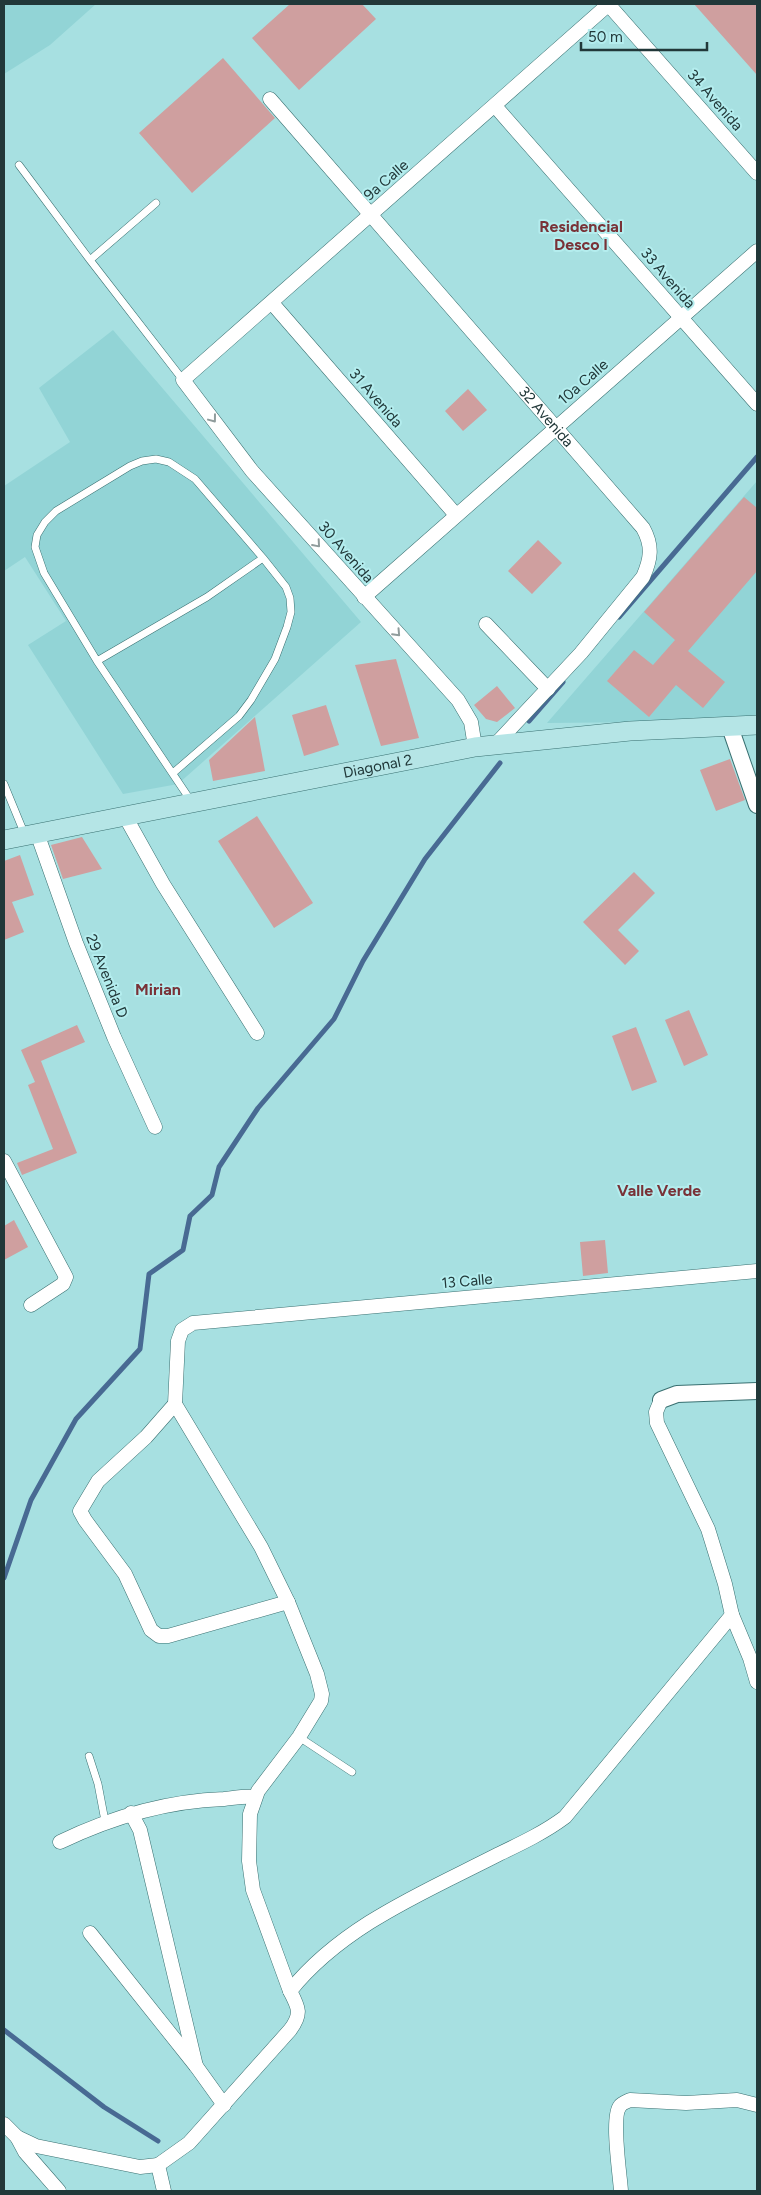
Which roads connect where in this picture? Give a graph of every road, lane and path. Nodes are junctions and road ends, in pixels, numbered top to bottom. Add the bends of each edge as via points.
1 (609, 4) edge
2 (270, 99) dead end
3 (495, 106) junction
4 (19, 165) dead end
5 (757, 173) edge
6 (156, 203) dead end
7 (370, 216) junction
8 (757, 251) edge
9 (90, 260) junction
10 (272, 303) junction
11 (681, 318) junction
12 (183, 380) junction
13 (757, 404) edge
14 (554, 428) junction
15 (456, 515) junction
16 (263, 558) junction
17 (364, 597) junction
18 (486, 624) dead end
19 (97, 661) junction
20 (548, 689) junction
21 (757, 725) edge
22 (730, 727) junction
23 (495, 745) junction
24 (475, 748) junction
25 (173, 773) junction
26 (4, 784) edge
27 (191, 803) junction
28 (757, 805) edge
29 (125, 816) junction
30 (31, 834) junction
31 (4, 840) edge
32 (257, 1033) dead end
33 (155, 1127) dead end
34 (5, 1166) edge
35 (757, 1271) edge
36 (31, 1305) dead end
37 (757, 1391) edge
38 (661, 1400) joint
39 (175, 1404) junction
40 (288, 1602) junction
41 (732, 1615) junction
42 (757, 1682) edge
43 (299, 1736) junction
44 (89, 1756) dead end
45 (352, 1772) dead end
46 (255, 1797) junction
47 (131, 1813) junction
48 (105, 1821) junction
49 (60, 1842) dead end
50 (90, 1933) dead end
51 (290, 1992) junction
52 (196, 2066) junction
53 (224, 2106) junction
54 (757, 2106) edge
55 (4, 2124) edge
56 (17, 2137) junction
57 (158, 2165) junction
58 (59, 2191) edge
59 (164, 2191) edge
60 (621, 2191) edge

1 - 3 street, 9a Calle
1 - 5 street, 34 Avenida
2 - 7 street, 32 Avenida
3 - 7 street, 9a Calle
3 - 11 street, 33 Avenida
4 - 9 lane
6 - 9 lane
7 - 10 street, 9a Calle
7 - 14 street, 32 Avenida
8 - 11 street, 10a Calle
9 - 12 lane
10 - 12 street, 9a Calle
10 - 15 street, 31 Avenida
11 - 13 street, 33 Avenida
11 - 14 street, 10a Calle
12 -> 17 street, 30 Avenida via 252,470
14 - 15 street, 10a Calle
14 - 20 street, 32 Avenida via 643,528 651,550 643,578
15 - 17 street, 10a Calle
16 - 19 lane via 208,597
16 - 19 lane via 195,479 170,462 156,459 130,466 56,511 37,535 38,560
16 - 25 lane via 286,587 290,598 291,612 275,659 263,683 239,716
17 -> 24 street, 30 Avenida via 458,700 471,722
18 - 20 street
19 - 25 lane
20 - 23 street, 32 Avenida
21 - 22 main road, Diagonal 2
22 - 23 main road, Diagonal 2 via 630,731
22 - 28 street
23 - 24 main road, Diagonal 2
24 - 27 main road, Diagonal 2
25 - 27 lane
26 - 30 lane
27 - 29 main road, Diagonal 2
29 - 30 main road, Diagonal 2
29 - 32 street
30 - 31 main road, Diagonal 2
30 - 33 street, 29 Avenida D via 114,1037
34 - 36 street via 65,1273 63,1284
35 - 39 street, 13 Calle via 193,1323 182,1330 178,1341
37 - 38 street via 677,1394
38 - 41 street via 656,1412 659,1428 708,1529
39 - 40 street via 261,1547
39 - 40 street via 146,1437 98,1481 80,1511 85,1520 125,1574 152,1630 159,1636
40 - 43 street via 322,1694
41 - 42 street
41 - 51 street via 566,1817 357,1931 327,1952
43 - 45 lane
43 - 46 street
44 - 48 lane
46 - 47 street via 191,1801
46 - 51 street via 249,1831 253,1890
47 - 48 street
47 - 52 street via 140,1830
48 - 49 street
50 - 52 street
51 - 53 street via 298,2006 296,2023
52 - 53 street
53 - 57 street via 189,2143
54 - 60 street via 737,2100 686,2103 630,2100 623,2103 615,2119
55 - 56 street
56 - 57 street via 36,2146 140,2166
56 - 58 street via 25,2152
57 - 59 street

